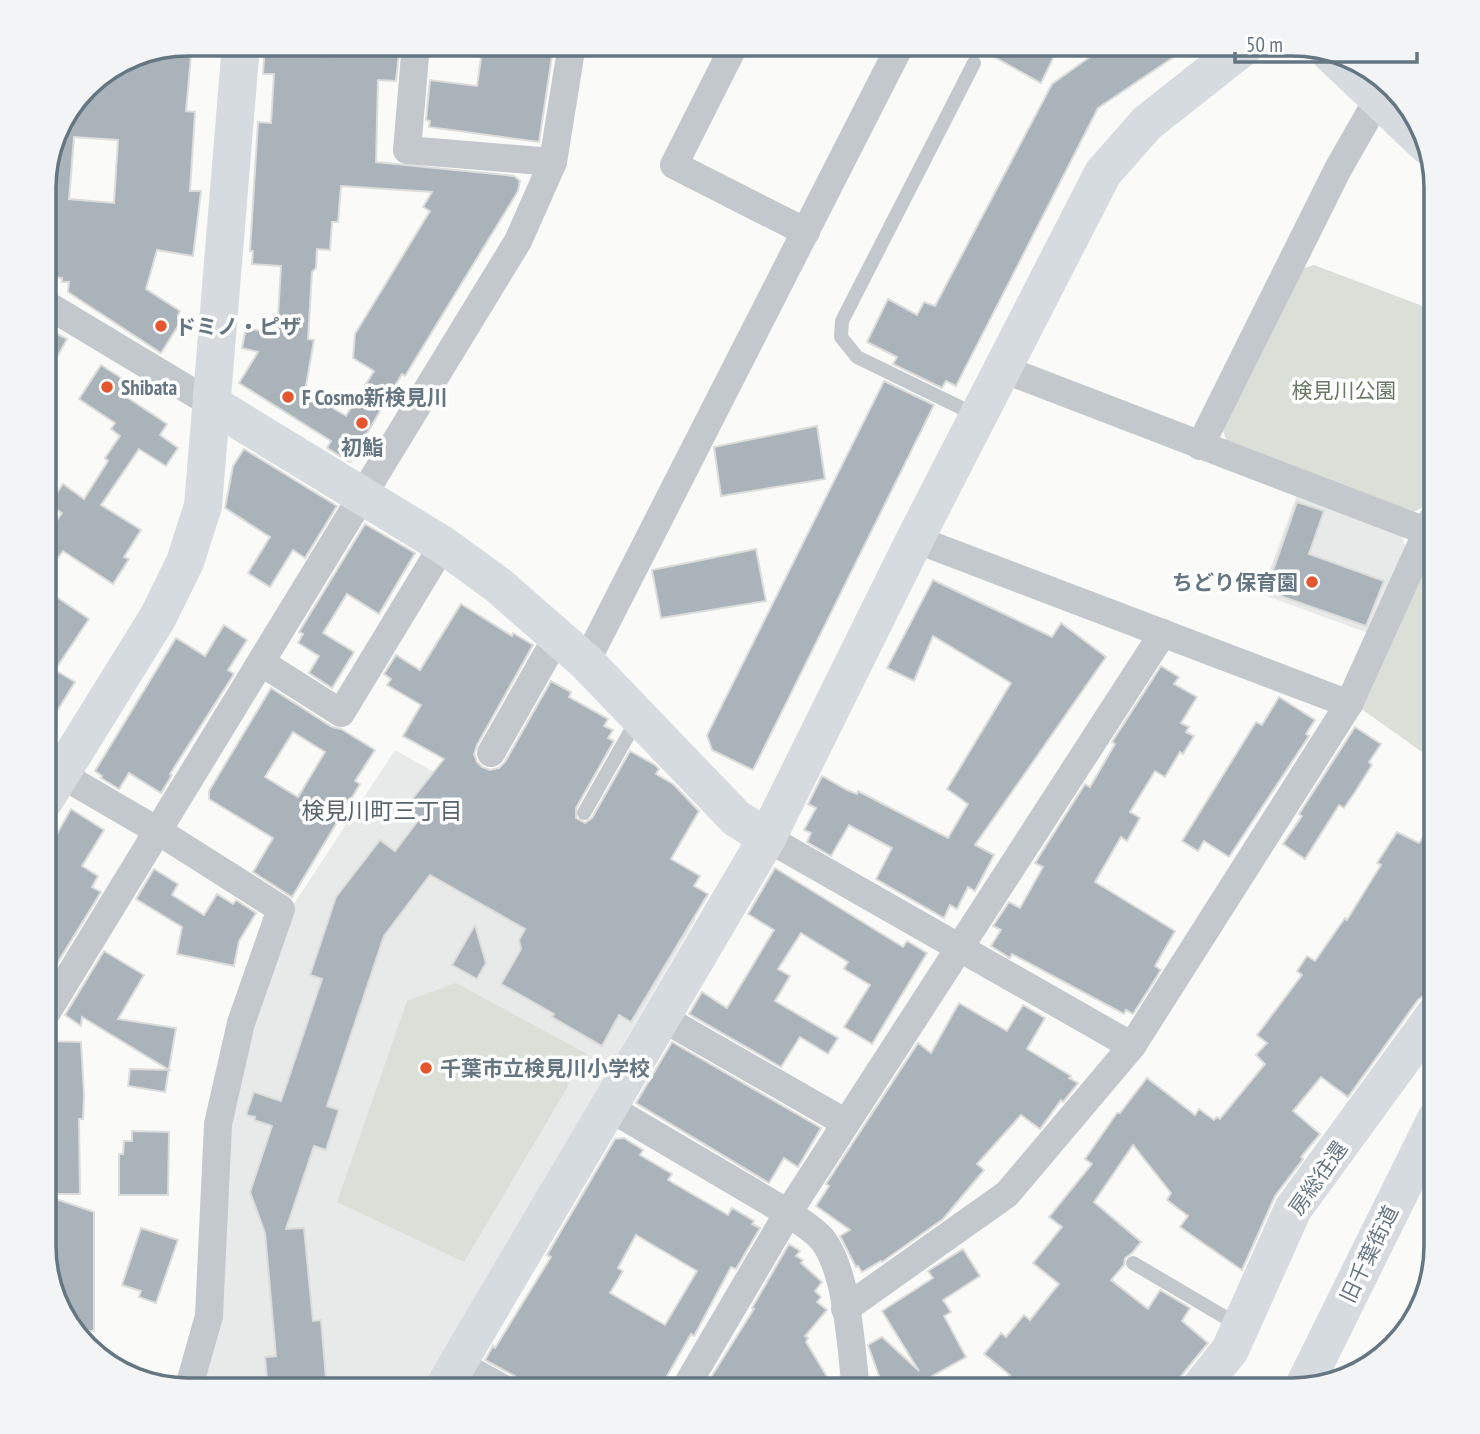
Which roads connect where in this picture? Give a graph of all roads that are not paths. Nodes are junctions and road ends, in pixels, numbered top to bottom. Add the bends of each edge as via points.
1 (240, 56) edge
2 (415, 56) edge
3 (570, 56) edge
4 (730, 56) edge
5 (895, 56) edge
6 (1232, 56) edge
7 (974, 63) dead end
8 (1346, 68) edge
9 (1378, 99) junction
10 (1409, 128) edge
11 (553, 162) junction
12 (806, 232) junction
13 (56, 310) edge
14 (1003, 369) junction
15 (212, 404) junction
16 (979, 416) junction
17 (1200, 446) junction
18 (363, 496) junction
19 (1424, 519) edge
20 (915, 539) junction
21 (1424, 540) edge
22 (443, 545) junction
23 (1163, 633) junction
24 (557, 637) junction
25 (586, 662) junction
26 (262, 663) junction
27 (1349, 704) junction
28 (639, 717) junction
29 (491, 752) dead end
30 (56, 781) edge
31 (56, 789) edge
32 (584, 813) dead end
33 (158, 831) junction
34 (767, 838) junction
35 (960, 946) junction
36 (56, 997) edge
37 (661, 1017) junction
38 (1424, 1033) edge
39 (1132, 1046) junction
40 (608, 1107) junction
41 (846, 1123) junction
42 (1424, 1143) edge
43 (788, 1213) junction
44 (1133, 1263) dead end
45 (845, 1309) junction
46 (1241, 1326) junction
47 (451, 1377) edge
48 (1308, 1377) edge
49 (191, 1378) edge
50 (691, 1378) edge
51 (854, 1378) edge
52 (1208, 1378) edge

1 - 15 street
2 - 11 street via 407,150
3 - 11 street
4 - 12 street via 674,166
5 - 12 street
6 - 14 street via 1147,123 1103,173
7 - 16 lane via 842,321 841,337 857,357
8 - 9 street
9 - 10 street
9 - 17 street via 1338,169
11 - 18 street via 518,241
12 - 25 street
13 - 15 street
14 - 16 street
14 - 17 street
15 - 18 street
15 - 30 street via 203,506 185,562 158,617
16 - 20 street
17 - 19 street
18 - 22 street
18 - 26 street
20 - 23 street
20 - 34 street
21 - 27 street
22 - 24 street via 498,584
22 - 26 street via 341,713
23 - 27 street
23 - 35 street
24 - 25 street
24 - 29 street
25 - 28 street
26 - 33 street
27 - 39 street
28 - 32 lane
28 - 34 street via 736,818
31 - 33 street
33 - 36 street
33 - 49 street via 281,909 241,1023 218,1124 209,1316
34 - 35 street
34 - 37 street
35 - 39 street
35 - 41 street
37 - 40 street
37 - 41 street
38 - 46 street, 房総往還 via 1293,1209
39 - 45 street via 1007,1194
40 - 43 street
40 - 47 street
41 - 43 street
42 - 48 street, 旧千葉街道
43 - 45 street via 824,1241 837,1269
43 - 50 street
44 - 46 lane
45 - 51 street
46 - 52 street, 房総往還 via 1230,1350

